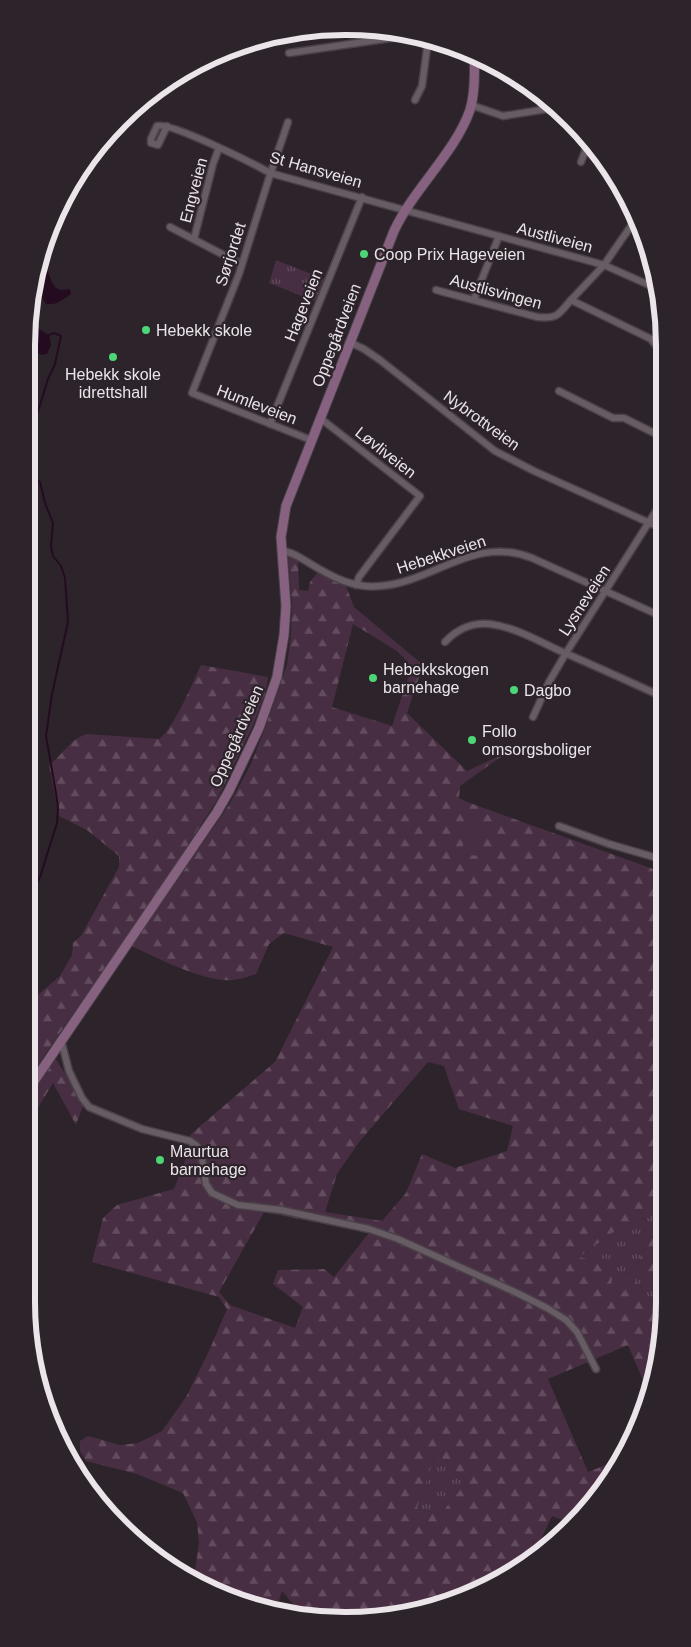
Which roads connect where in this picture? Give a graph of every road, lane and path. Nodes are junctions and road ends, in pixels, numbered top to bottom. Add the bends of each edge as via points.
1 (389, 38) edge
2 (427, 46) edge
3 (289, 53) dead end
4 (474, 63) edge
5 (415, 100) dead end
6 (471, 105) junction
7 (546, 109) dead end
8 (288, 122) dead end
9 (167, 126) dead end
10 (219, 148) junction
11 (586, 149) edge
12 (581, 162) dead end
13 (270, 172) junction
14 (362, 197) junction
15 (405, 210) junction
16 (631, 225) edge
17 (170, 227) dead end
18 (499, 236) junction
19 (194, 238) junction
20 (241, 264) junction
21 (604, 265) junction
22 (650, 285) edge
23 (436, 290) dead end
24 (474, 299) junction
25 (571, 300) junction
26 (350, 342) junction
27 (656, 346) edge
28 (559, 391) dead end
29 (192, 393) joint
30 (320, 418) junction
31 (270, 424) junction
32 (656, 434) edge
33 (311, 440) junction
34 (656, 509) edge
35 (648, 522) junction
36 (656, 526) edge
37 (281, 551) junction
38 (356, 585) junction
39 (606, 592) junction
40 (656, 614) edge
41 (445, 642) dead end
42 (566, 653) junction
43 (656, 694) edge
44 (533, 717) dead end
45 (559, 826) dead end
46 (656, 858) edge
47 (61, 1040) junction
48 (35, 1079) edge
49 (596, 1369) dead end

1 - 3 street
2 - 5 street via 422,86
4 - 6 main road, Oppegårdveien
6 - 7 street via 503,116
6 - 15 main road, Oppegårdveien via 456,138
8 - 13 street, Sørjordet
9 - 10 street, St Hansveien
10 - 13 street, St Hansveien
10 - 19 street, Engveien
11 - 12 street
13 - 14 street, St Hansveien
13 - 20 street, Sørjordet
14 - 15 street, St Hansveien
14 - 31 street, Hageveien
15 - 18 street, Austliveien
15 - 26 main road, Oppegårdveien
16 - 21 street, Austliveien
17 - 19 street, Engveien
18 - 21 street, Austliveien
18 - 24 street, Austliveien
19 - 20 street, Engveien
20 - 29 street, Sørjordet
21 - 22 street, Austliveien
21 - 25 street, Austlisvingen
23 - 24 street, Austlisvingen
24 - 25 street, Austlisvingen via 550,319
25 - 27 street via 651,339
26 - 30 main road, Oppegårdveien
26 - 35 street, Nybrottveien via 380,360 496,451
28 - 32 street via 613,418 624,418
29 - 31 street, Humleveien
30 - 33 main road, Oppegårdveien
30 - 38 street, Løvliveien via 420,496
31 - 33 street, Humleveien
33 - 37 main road, Oppegårdveien via 284,511
34 - 35 street, Lysneveien
35 - 36 street, Nybrottveien
35 - 39 street, Lysneveien
37 - 38 street, Hebekkveien
37 - 47 main road, Oppegårdveien via 286,606 284,635 277,677 259,728 217,812
38 - 39 street, Hebekkveien via 395,584 477,554 504,551 525,555
39 - 40 street, Hebekkveien
39 - 42 street, Lysneveien
41 - 42 street via 461,629 488,624 504,627
42 - 43 street
42 - 44 street, Lysneveien
45 - 46 street
47 - 48 main road, Oppegårdveien
47 - 49 street via 69,1071 89,1106 142,1129 190,1141 201,1152 206,1184 212,1193 238,1204 369,1229 515,1292 566,1320

